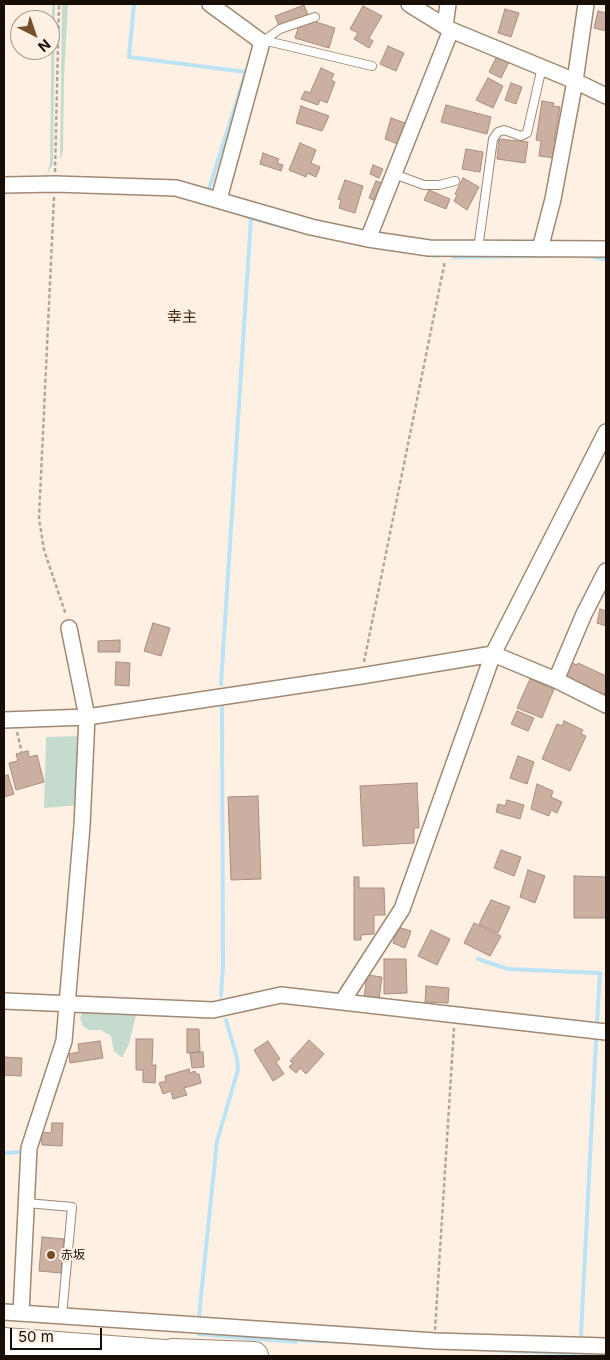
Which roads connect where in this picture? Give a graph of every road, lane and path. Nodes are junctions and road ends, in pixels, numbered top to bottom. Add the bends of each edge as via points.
1 (59, 4) edge
2 (210, 4) edge
3 (409, 4) edge
4 (448, 4) edge
5 (586, 4) edge
6 (315, 16) dead end
7 (448, 28) junction
8 (262, 42) junction
9 (372, 66) dead end
10 (542, 67) junction
11 (575, 81) junction
12 (606, 96) edge
13 (394, 174) junction
14 (454, 181) dead end
15 (54, 184) junction
16 (4, 185) edge
17 (219, 199) junction
18 (368, 239) junction
19 (540, 249) junction
20 (606, 249) edge
21 (448, 250) junction
22 (478, 250) junction
23 (606, 432) edge
24 (606, 571) edge
25 (69, 628) joint
26 (493, 654) junction
27 (361, 676) junction
28 (556, 680) junction
29 (606, 705) edge
30 (87, 717) junction
31 (9, 720) edge
32 (22, 753) dead end
33 (4, 1001) edge
34 (68, 1002) junction
35 (342, 1002) junction
36 (455, 1014) junction
37 (606, 1032) edge
38 (27, 1203) junction
39 (4, 1312) edge
40 (22, 1313) junction
41 (62, 1316) junction
42 (435, 1341) junction
43 (4, 1342) edge
44 (60, 1346) junction
45 (606, 1346) edge
46 (122, 1351) junction
47 (191, 1356) edge
48 (254, 1356) edge

1 - 15 path
2 - 8 street
3 - 7 street
4 - 7 street
5 - 11 street
6 - 8 lane via 280,29
7 - 10 street
7 - 13 street
8 - 9 lane
8 - 17 street
10 - 11 street
10 - 22 lane via 527,134 521,136 504,130 493,139
11 - 12 street
11 - 19 street via 553,199
13 - 14 lane via 424,185
13 - 18 street
15 - 16 street
15 - 17 street via 176,188
15 - 25 path via 38,518 44,550 64,603
17 - 18 street via 311,227
18 - 21 street
19 - 20 street
19 - 22 street
21 - 22 street
21 - 27 path
23 - 26 street
24 - 28 street
25 - 30 street
26 - 27 street
26 - 28 street
26 - 35 street via 402,909
27 - 30 street
28 - 29 street
30 - 31 street
30 - 34 street
31 - 32 path
33 - 34 street
34 - 35 street via 213,1010 280,995
34 - 38 street via 64,1041 30,1148
35 - 36 street
36 - 37 street
36 - 42 path
38 - 40 street
38 - 41 lane via 72,1206
39 - 40 street
40 - 41 street
41 - 42 street
41 - 44 street
42 - 45 street
43 - 44 highway
44 - 46 highway
46 - 47 highway
46 - 48 highway

